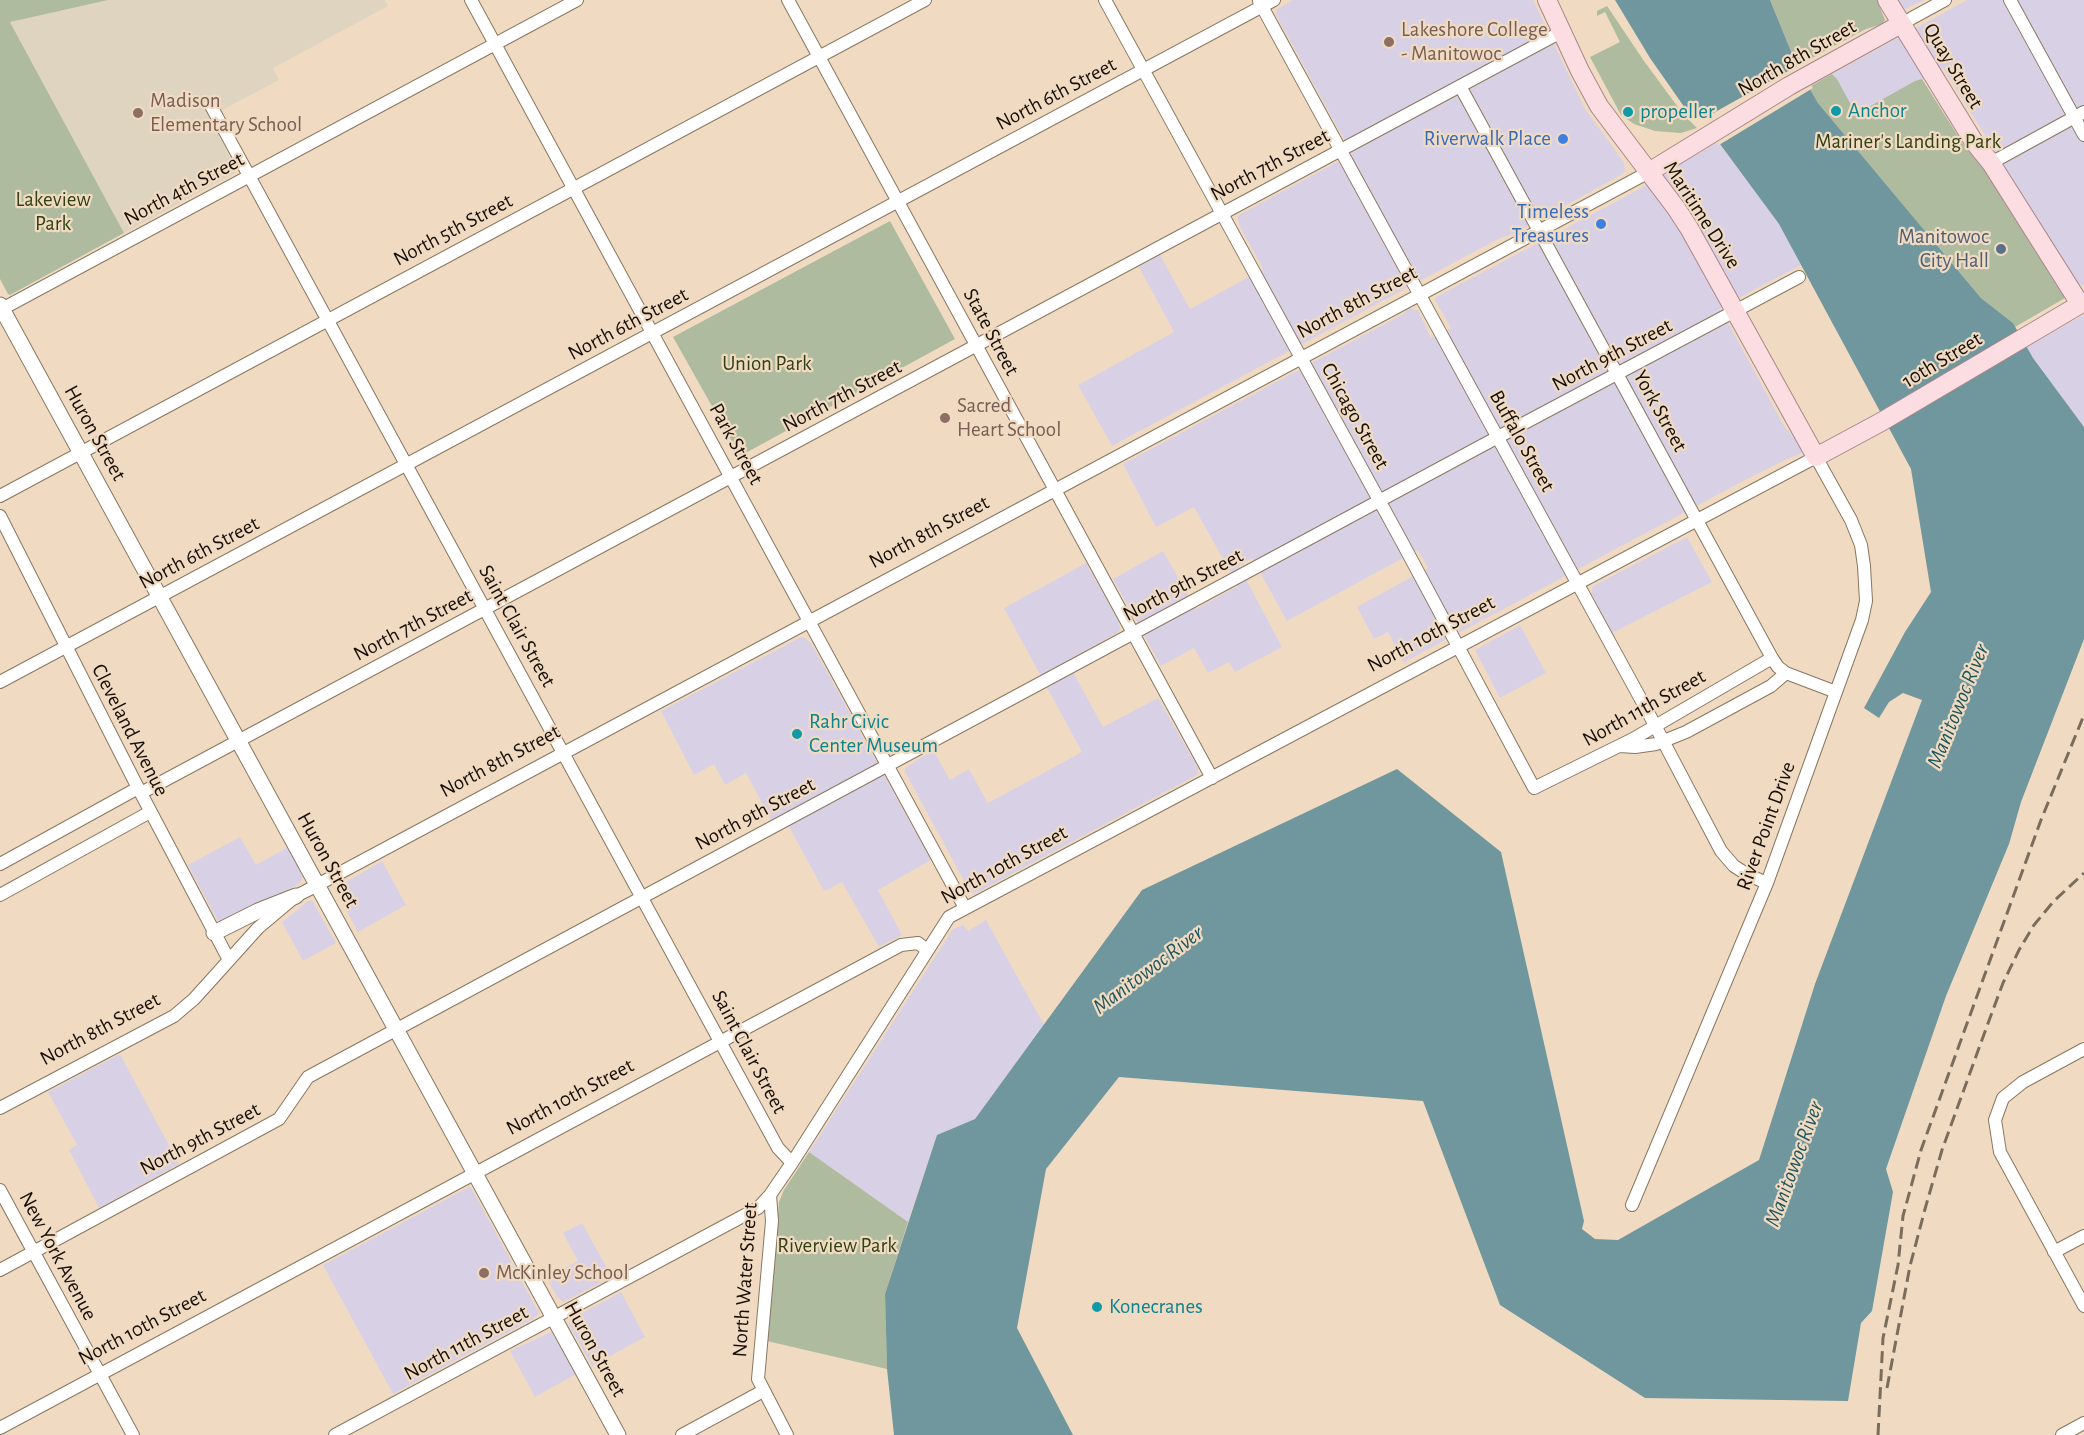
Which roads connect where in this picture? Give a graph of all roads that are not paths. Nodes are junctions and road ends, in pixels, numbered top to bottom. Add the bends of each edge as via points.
1 (471, 0) edge
2 (577, 0) edge
3 (788, 0) edge
4 (925, 0) edge
5 (1105, 0) edge
6 (1274, 0) edge
7 (1547, 0) edge
8 (1887, 0) edge
9 (1945, 0) edge
10 (2010, 0) edge
11 (1260, 3) edge
12 (1902, 24) junction
13 (1562, 32) junction
14 (494, 44) junction
15 (819, 57) junction
16 (1143, 70) junction
17 (1460, 86) junction
18 (210, 104) dead end
19 (2079, 115) edge
20 (2084, 135) edge
21 (1341, 151) junction
22 (1990, 163) junction
23 (1649, 172) junction
24 (249, 176) junction
25 (573, 188) junction
26 (898, 201) junction
27 (1221, 213) junction
28 (1539, 230) junction
29 (1799, 277) dead end
30 (1419, 294) junction
31 (2082, 303) edge
32 (1, 308) edge
33 (1735, 312) junction
34 (328, 320) junction
35 (652, 333) junction
36 (976, 346) junction
37 (1301, 357) junction
38 (1618, 374) junction
39 (1881, 422) joint
40 (1498, 437) junction
41 (81, 452) junction
42 (1816, 457) junction
43 (406, 465) junction
44 (732, 476) junction
45 (1055, 490) junction
46 (0, 496) edge
47 (1379, 501) junction
48 (0, 516) edge
49 (1696, 519) junction
50 (1577, 582) junction
51 (160, 596) junction
52 (485, 609) junction
53 (809, 621) junction
54 (1133, 634) junction
55 (1457, 646) junction
56 (66, 647) junction
57 (1772, 658) junction
58 (1786, 673) junction
59 (0, 682) edge
60 (1836, 692) junction
61 (1655, 725) junction
62 (239, 740) junction
63 (1664, 742) junction
64 (1618, 746) junction
65 (564, 752) junction
66 (888, 765) junction
67 (1212, 778) junction
68 (1534, 788) joint
69 (139, 790) junction
70 (150, 812) junction
71 (0, 864) edge
72 (1767, 883) junction
73 (318, 884) junction
74 (0, 895) edge
75 (296, 897) junction
76 (642, 897) junction
77 (965, 908) junction
78 (214, 933) junction
79 (927, 950) junction
80 (229, 960) junction
81 (395, 1029) junction
82 (722, 1042) junction
83 (2084, 1049) edge
84 (0, 1108) edge
85 (792, 1163) junction
86 (475, 1173) junction
87 (0, 1190) edge
88 (770, 1195) junction
89 (1632, 1205) dead end
90 (2084, 1236) edge
91 (34, 1252) junction
92 (2054, 1252) junction
93 (0, 1270) edge
94 (2084, 1306) edge
95 (555, 1318) junction
96 (100, 1375) junction
97 (763, 1391) junction
98 (2084, 1423) edge
99 (0, 1428) edge
100 (133, 1435) edge
101 (335, 1435) edge
102 (618, 1435) edge
103 (682, 1435) edge
104 (787, 1435) edge
105 (2061, 1435) edge

1 - 14 street, Park Street
2 - 14 street, North 4th Street
3 - 15 street, State Street
4 - 15 street, North 5th Street
5 - 16 street, Chicago Street
6 - 11 street, North 6th Street
7 - 13 main road, Maritime Drive
8 - 12 main road, Quay Street
9 - 12 street
10 - 19 street
11 - 16 street, North 6th Street
11 - 21 street, Buffalo Street
12 - 22 main road, Quay Street
12 - 23 main road, North 8th Street via 1822,67
13 - 17 street, North 7th Street
13 - 23 main road, Maritime Drive via 1599,106
14 - 24 street, North 4th Street
14 - 25 street, Park Street
15 - 25 street, North 5th Street
15 - 26 street, State Street
16 - 26 street, North 6th Street
16 - 27 street, Chicago Street
17 - 21 street, North 7th Street
17 - 28 street, York Street
18 - 24 street, Saint Clair Street
19 - 20 street
19 - 22 street
21 - 27 street, North 7th Street
21 - 30 street, Buffalo Street
22 - 31 main road, Quay Street
23 - 28 street, North 8th Street
23 - 33 main road, Maritime Drive via 1689,228
24 - 32 street, North 4th Street
24 - 34 street, Saint Clair Street
25 - 34 street, North 5th Street
25 - 35 street, Park Street
26 - 35 street, North 6th Street
26 - 36 street, State Street
27 - 36 street, North 7th Street
27 - 37 street, Chicago Street
28 - 30 street, North 8th Street
28 - 38 street, York Street
29 - 33 street, North 9th Street
30 - 37 street, North 8th Street
30 - 40 street, Buffalo Street
31 - 39 main road, 10th Street
32 - 41 street, Huron Street
33 - 38 street, North 9th Street
33 - 42 main road, Maritime Drive
34 - 41 street, North 5th Street
34 - 43 street, Saint Clair Street
35 - 43 street, North 6th Street
35 - 44 street, Park Street
36 - 44 street, North 7th Street
36 - 45 street, State Street
37 - 45 street, North 8th Street
37 - 47 street, Chicago Street
38 - 40 street, North 9th Street
38 - 49 street, York Street
39 - 42 main road, North 10th Street
40 - 47 street, North 9th Street
40 - 50 street, Buffalo Street
41 - 46 street, North 5th Street
41 - 51 street, Huron Street
42 - 49 street, North 10th Street
42 - 60 street, River Point Drive via 1851,520 1864,566 1866,601 1862,620
43 - 51 street, North 6th Street
43 - 52 street, Saint Clair Street
44 - 52 street, North 7th Street
44 - 53 street, Park Street
45 - 53 street, North 8th Street
45 - 54 street, State Street
47 - 54 street, North 9th Street
47 - 55 street, Chicago Street
48 - 56 street, Cleveland Avenue
49 - 50 street, North 10th Street
49 - 57 street, York Street
50 - 55 street, North 10th Street
50 - 61 street, Buffalo Street
51 - 56 street, North 6th Street
51 - 62 street, Huron Street
52 - 62 street, North 7th Street
52 - 65 street, Saint Clair Street
53 - 65 street, North 8th Street
53 - 66 street, Park Street
54 - 66 street, North 9th Street
54 - 67 street, State Street
55 - 67 street, North 10th Street
55 - 68 street, Chicago Street
56 - 59 street, North 6th Street
56 - 69 street, Cleveland Avenue
57 - 58 street, York Street
57 - 61 street, North 11th Street
58 - 60 street, York Street
58 - 63 street, North 11th Street via 1771,686
60 - 72 street, River Point Drive
61 - 63 street, Buffalo Street
61 - 64 street, North 11th Street
62 - 69 street, North 7th Street
62 - 73 street, Huron Street
63 - 64 street, North 11th Street
63 - 72 street, Buffalo Street via 1721,851 1734,866
64 - 68 street, North 11th Street
65 - 73 street, North 8th Street
65 - 76 street, Saint Clair Street
66 - 76 street, North 9th Street
66 - 77 street, Park Street
67 - 77 street, North 10th Street
69 - 70 street, Cleveland Avenue
69 - 71 street, North 7th Street
70 - 74 street
70 - 78 street, Cleveland Avenue
72 - 89 street, River Point Drive
73 - 75 street, North 8th Street
73 - 81 street, Huron Street
75 - 78 street via 258,910
75 - 80 street, North 8th Street via 258,928
76 - 81 street, North 9th Street
76 - 82 street, Saint Clair Street
77 - 79 street, North 10th Street via 949,917
78 - 80 street, Cleveland Avenue
79 - 82 street, North 10th Street via 918,943 901,945
79 - 85 street, North Water Street
80 - 84 street, North 8th Street via 174,1016
81 - 86 street, Huron Street
81 - 91 street, North 9th Street via 308,1077 279,1119
82 - 85 street, Saint Clair Street via 778,1148
82 - 86 street, North 10th Street
83 - 92 street via 2023,1082 2003,1098 1995,1120 2000,1152
85 - 88 street, North Water Street
86 - 95 street, Huron Street
86 - 96 street, North 10th Street
87 - 91 street, New York Avenue
88 - 95 street, North 11th Street via 758,1208
88 - 97 street, North Water Street via 772,1221 758,1379
90 - 92 street
91 - 93 street, North 9th Street
91 - 96 street, New York Avenue
92 - 94 street
95 - 101 street, North 11th Street
95 - 102 street, Huron Street
96 - 99 street, North 10th Street
96 - 100 street, New York Avenue
97 - 103 street
97 - 104 street, North Water Street
98 - 105 street

